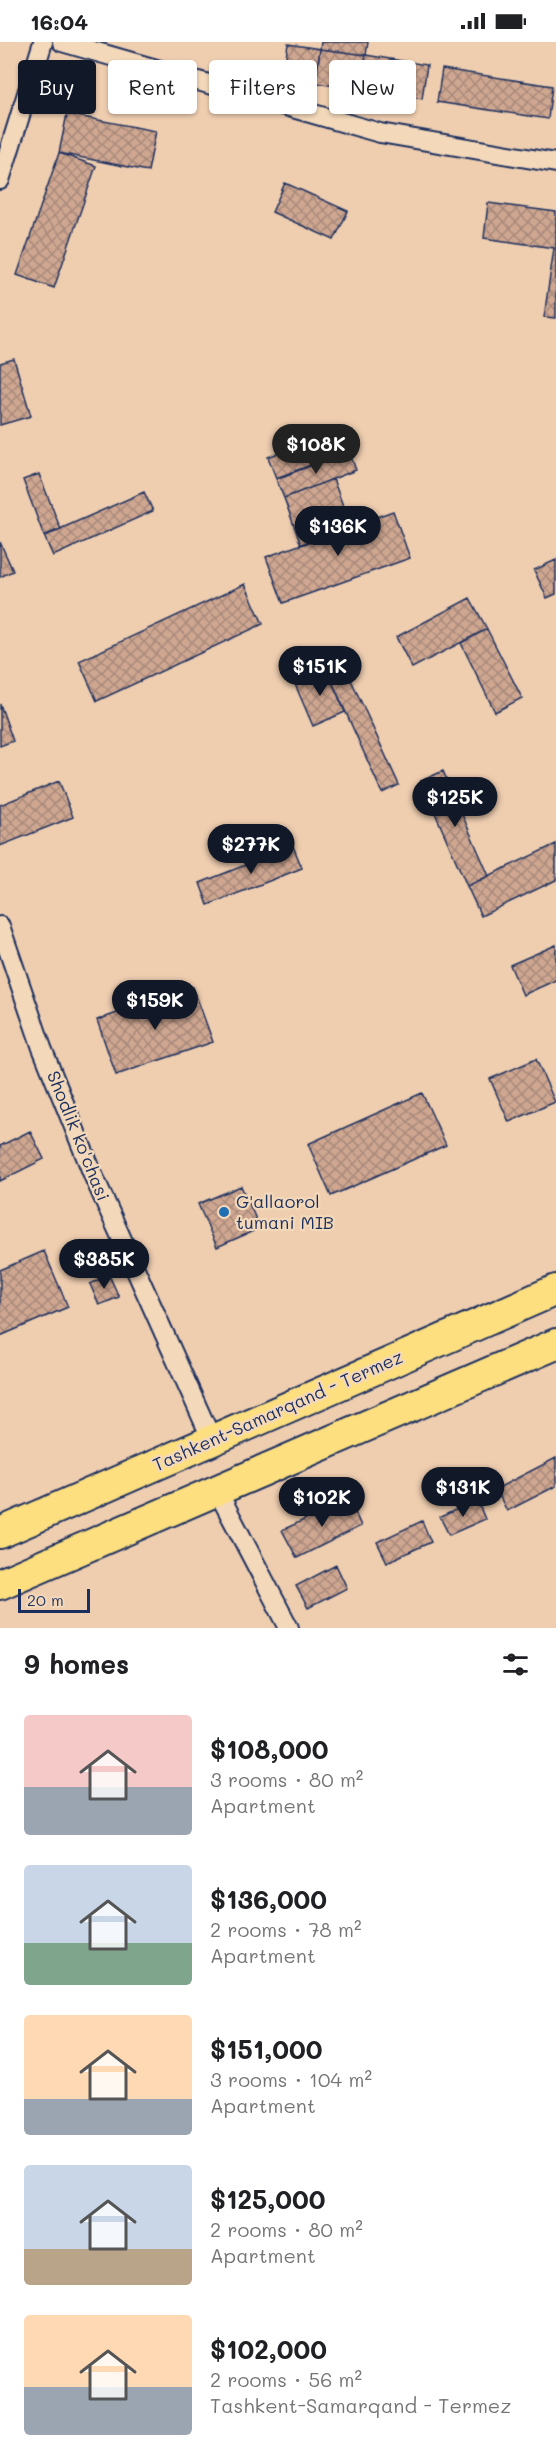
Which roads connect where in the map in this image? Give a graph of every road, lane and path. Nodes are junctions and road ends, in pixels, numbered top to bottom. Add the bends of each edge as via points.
1 (43, 42) edge
2 (62, 42) edge
3 (556, 163) edge
4 (0, 180) edge
5 (0, 926) edge
6 (556, 1290) edge
7 (556, 1344) edge
8 (212, 1440) junction
9 (217, 1490) junction
10 (0, 1533) edge
11 (0, 1584) edge
12 (289, 1628) edge

1 - 4 street
2 - 3 street via 380,133
5 - 8 street, Shodlik ko'chasi via 42,1048 94,1177
6 - 8 highway, Tashkent-Samarqand - Termez
7 - 9 highway
8 - 10 highway, Tashkent-Samarqand - Termez
9 - 11 highway
9 - 12 street

